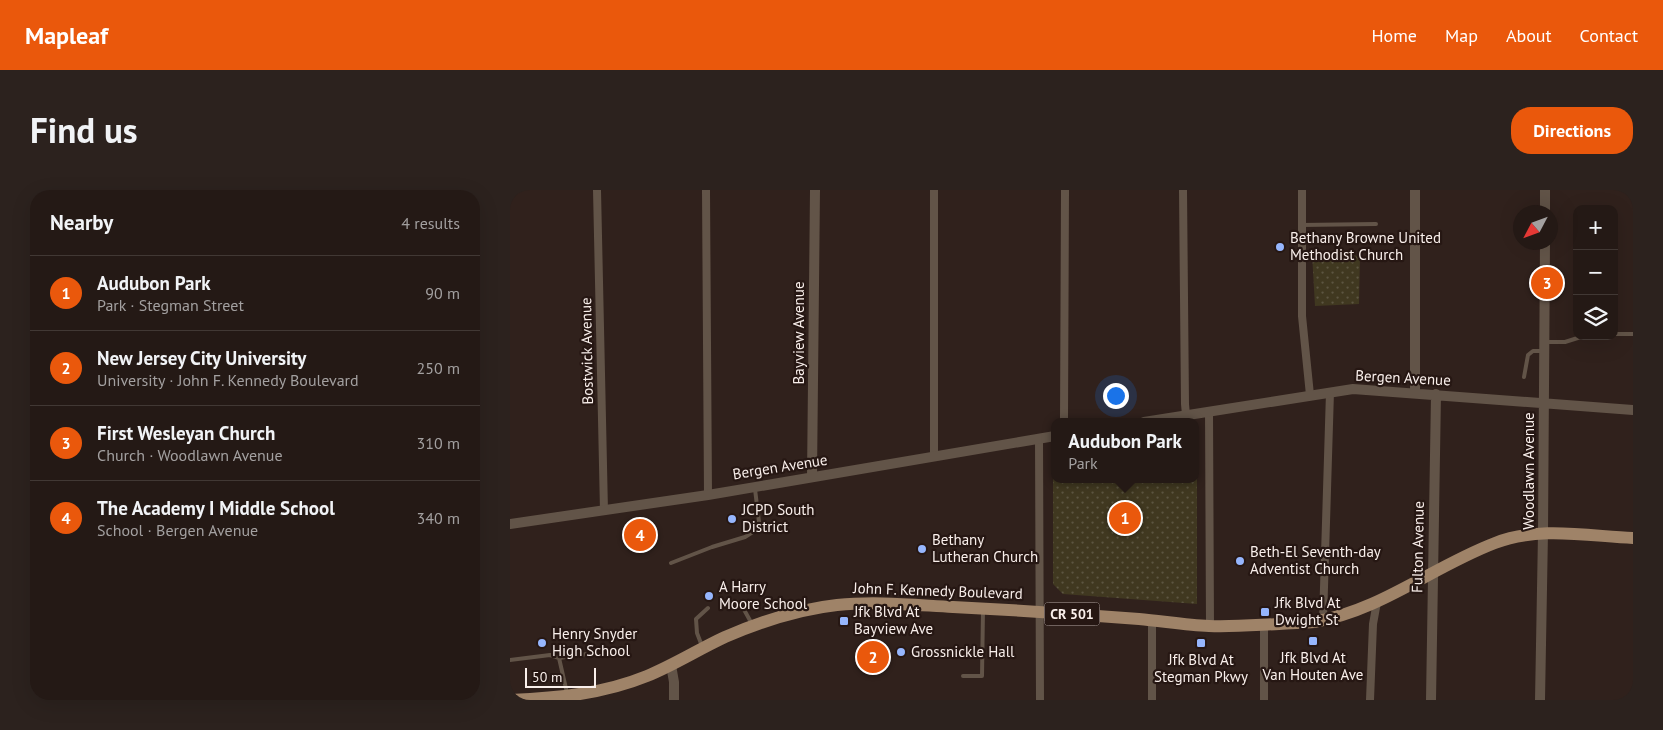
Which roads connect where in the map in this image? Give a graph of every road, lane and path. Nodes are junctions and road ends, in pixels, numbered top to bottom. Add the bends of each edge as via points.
1 (597, 190) edge
2 (706, 190) edge
3 (815, 190) edge
4 (934, 190) edge
5 (1065, 190) edge
6 (1183, 190) edge
7 (1302, 190) edge
8 (1415, 190) edge
9 (1545, 190) edge
10 (1545, 205) edge
11 (1376, 224) dead end
12 (1301, 226) junction
13 (1545, 250) edge
14 (1618, 334) edge
15 (1633, 334) edge
16 (1573, 339) edge
17 (1544, 346) junction
18 (1524, 378) dead end
19 (1330, 392) junction
20 (1415, 393) junction
21 (1436, 394) junction
22 (1310, 395) junction
23 (1544, 403) junction
24 (1633, 410) edge
25 (1209, 411) junction
26 (1186, 415) junction
27 (1064, 418) edge
28 (1168, 418) edge
29 (1051, 437) edge
30 (1039, 439) junction
31 (934, 457) junction
32 (812, 477) junction
33 (754, 487) junction
34 (708, 495) junction
35 (604, 511) junction
36 (510, 524) edge
37 (1544, 533) junction
38 (1633, 538) edge
39 (671, 564) dead end
40 (1433, 572) junction
41 (1377, 602) junction
42 (721, 603) dead end
43 (708, 608) dead end
44 (984, 608) junction
45 (1039, 611) junction
46 (1152, 620) junction
47 (1323, 620) junction
48 (1264, 625) junction
49 (753, 626) junction
50 (1210, 626) junction
51 (703, 648) junction
52 (594, 653) dead end
53 (559, 658) junction
54 (510, 660) edge
55 (671, 665) junction
56 (962, 676) dead end
57 (567, 695) junction
58 (535, 699) edge
59 (510, 700) edge
60 (674, 700) edge
61 (1040, 700) edge
62 (1152, 700) edge
63 (1264, 700) edge
64 (1370, 700) edge
65 (1431, 700) edge
66 (1540, 700) edge

1 - 35 street, Bostwick Avenue
2 - 34 street
3 - 32 street, Bayview Avenue
4 - 31 street
5 - 27 street
6 - 26 street
7 - 12 street
8 - 20 street
9 - 10 street
11 - 12 lane
12 - 22 street via 1302,316
13 - 17 street, Woodlawn Avenue
14 - 15 lane
16 - 17 lane
17 - 18 lane via 1528,355
17 - 23 street, Woodlawn Avenue
19 - 20 street, Bergen Avenue via 1353,389
19 - 22 street, Bergen Avenue
19 - 47 street
20 - 21 street, Bergen Avenue
21 - 23 street, Bergen Avenue
21 - 40 street, Fulton Avenue
22 - 25 street, Bergen Avenue
23 - 24 street, Bergen Avenue
23 - 37 street, Woodlawn Avenue
25 - 26 street, Bergen Avenue
25 - 50 street
26 - 28 street, Bergen Avenue
29 - 30 street, Bergen Avenue
30 - 31 street, Bergen Avenue
30 - 45 street
31 - 32 street, Bergen Avenue
32 - 33 street, Bergen Avenue
33 - 34 street, Bergen Avenue
33 - 39 lane via 759,515 756,530 746,537
34 - 35 street, Bergen Avenue
35 - 36 street, Bergen Avenue
37 - 38 main road, John F. Kennedy Boulevard / CR 501
37 - 40 main road, John F. Kennedy Boulevard / CR 501 via 1496,542
37 - 66 street, Woodlawn Avenue
40 - 41 main road, John F. Kennedy Boulevard / CR 501
40 - 65 street, Fulton Avenue
41 - 47 main road, John F. Kennedy Boulevard / CR 501
41 - 64 street
42 - 49 lane via 736,601
43 - 51 lane via 696,619
44 - 45 main road, John F. Kennedy Boulevard / CR 501
44 - 49 main road, John F. Kennedy Boulevard / CR 501 via 876,603 834,606
44 - 56 lane via 982,676
45 - 46 main road, John F. Kennedy Boulevard / CR 501
45 - 61 street
46 - 50 main road, John F. Kennedy Boulevard / CR 501
46 - 62 street
47 - 48 main road, John F. Kennedy Boulevard / CR 501
48 - 50 main road, John F. Kennedy Boulevard / CR 501
48 - 63 street
49 - 51 main road, John F. Kennedy Boulevard / CR 501
51 - 55 main road, John F. Kennedy Boulevard / CR 501
52 - 53 lane
53 - 54 lane via 550,655
53 - 57 lane
55 - 57 main road, John F. Kennedy Boulevard / CR 501 via 614,688
55 - 60 street
57 - 58 main road, John F. Kennedy Boulevard / CR 501
58 - 59 main road, John F. Kennedy Boulevard / CR 501

